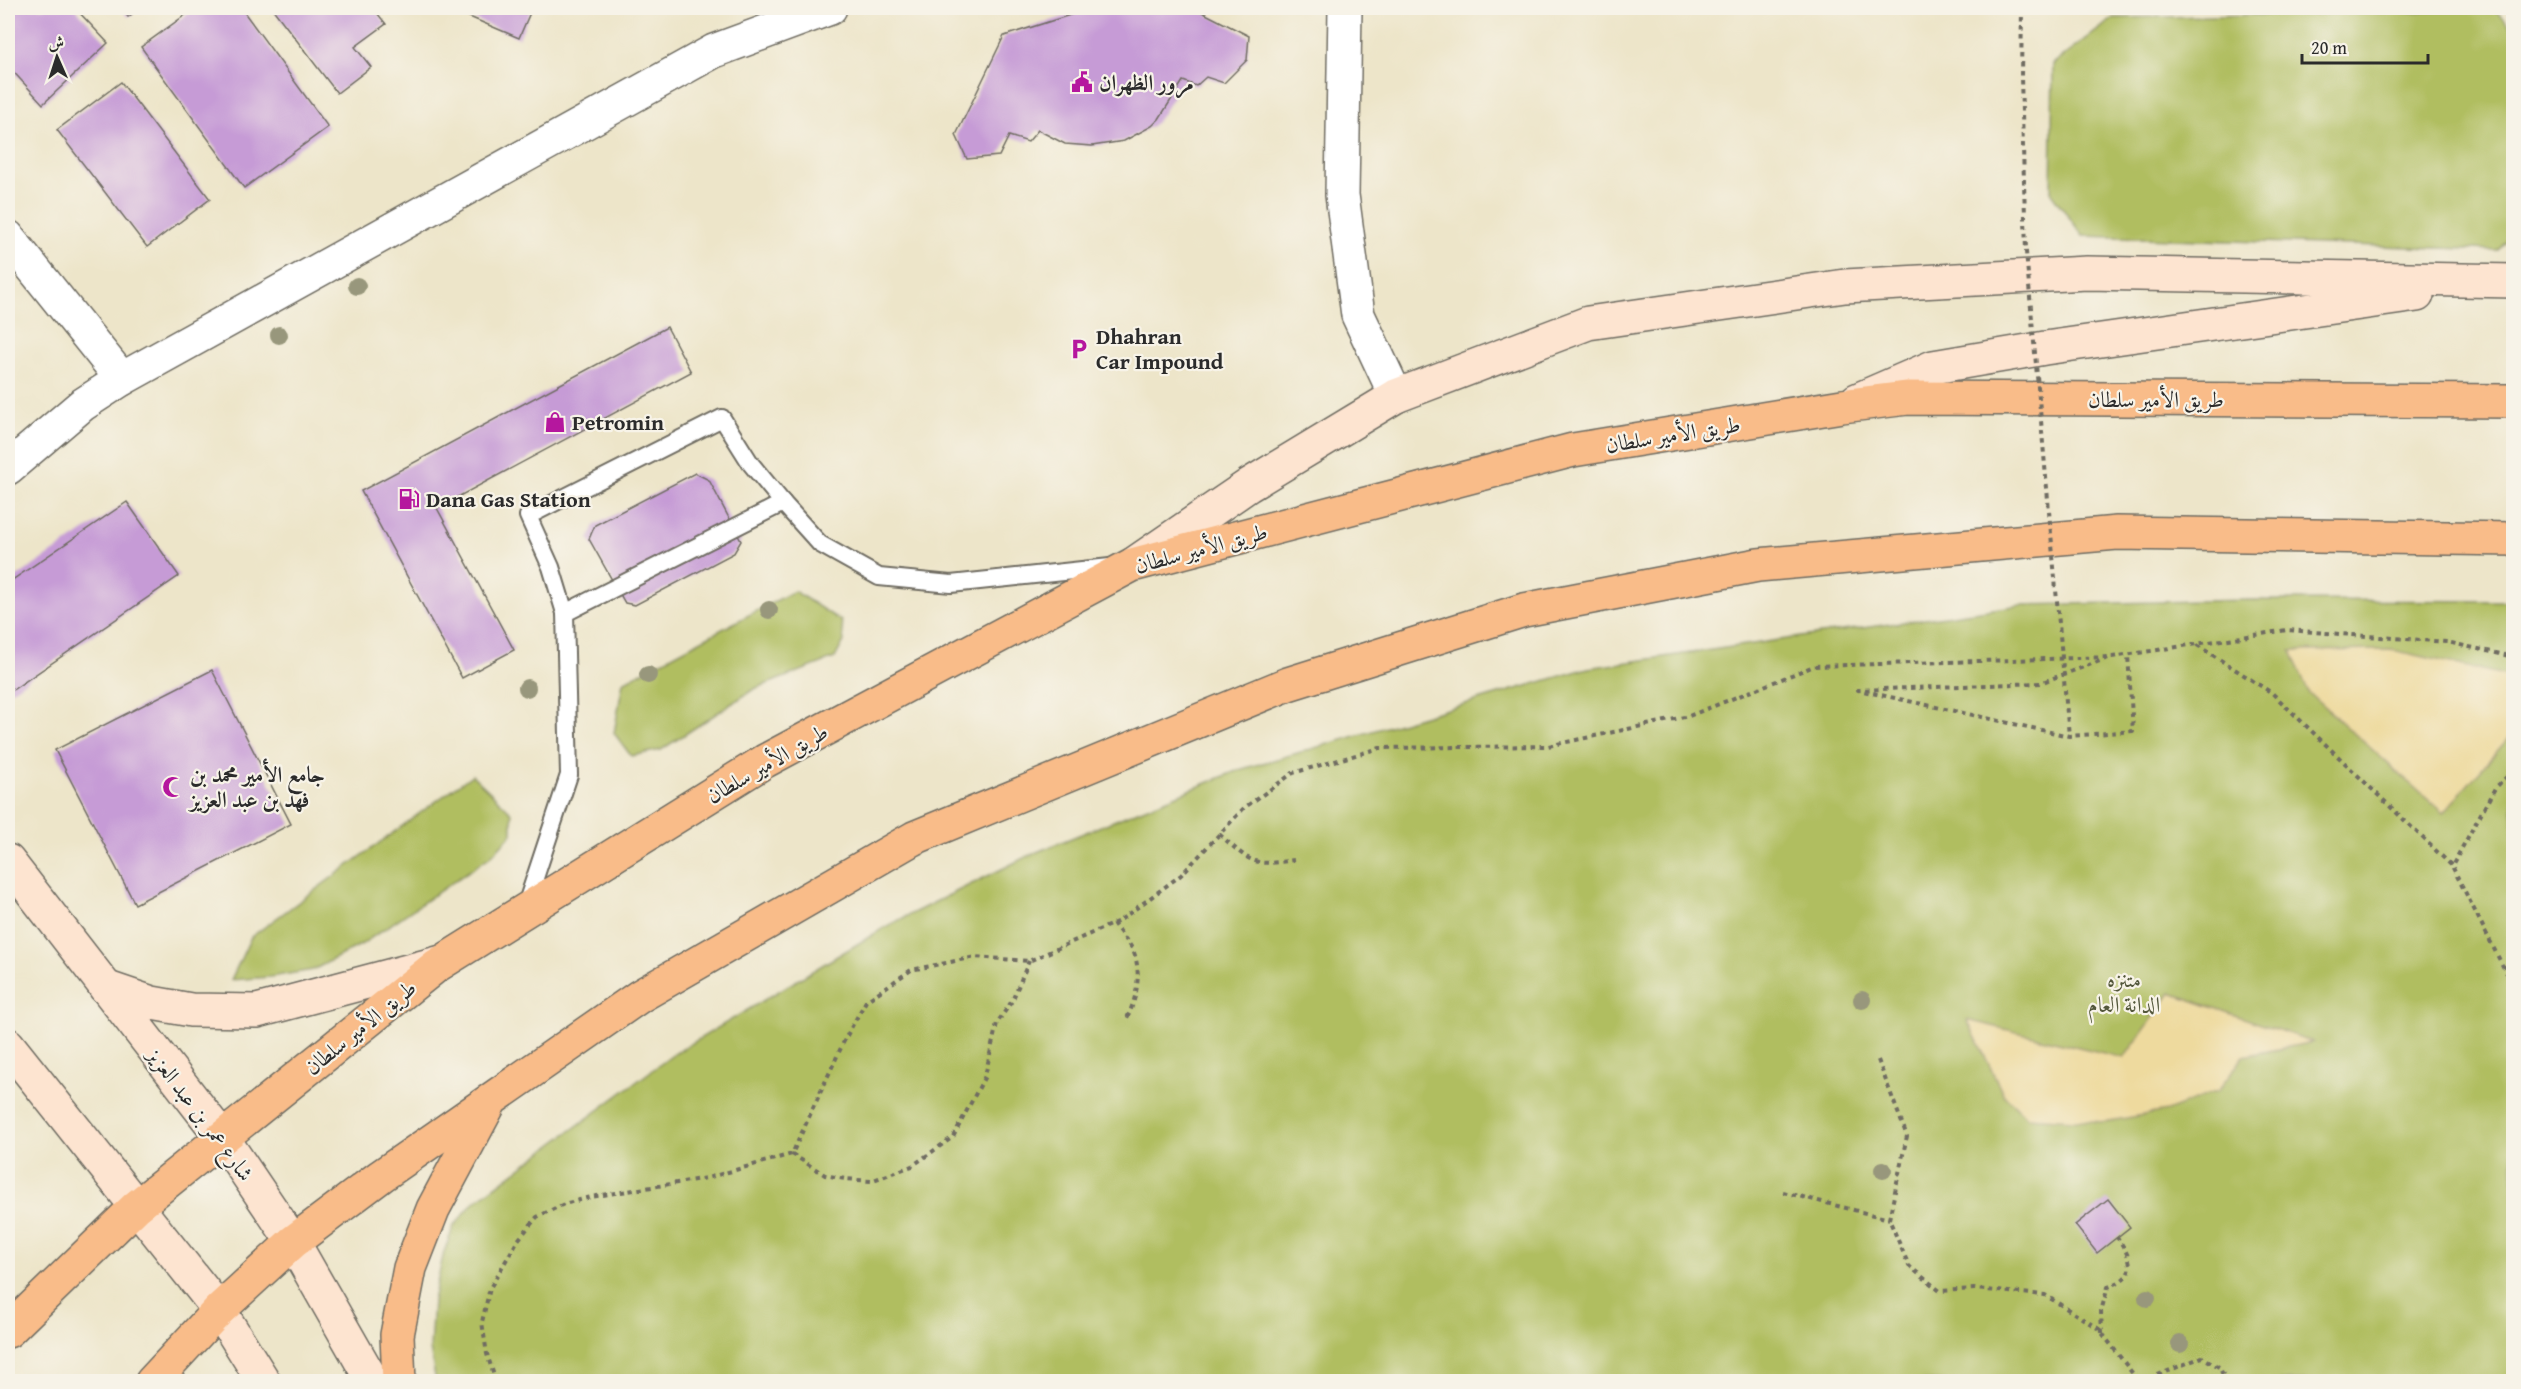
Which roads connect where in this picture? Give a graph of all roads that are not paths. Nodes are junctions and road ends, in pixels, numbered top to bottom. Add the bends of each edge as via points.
1 (830, 8) edge
2 (1345, 8) edge
3 (8, 237) edge
4 (2514, 281) edge
5 (122, 379) junction
6 (1396, 396) junction
7 (2514, 401) edge
8 (1842, 406) junction
9 (8, 468) edge
10 (783, 503) junction
11 (2514, 539) edge
12 (1132, 565) junction
13 (565, 613) junction
14 (8, 861) edge
15 (525, 910) junction
16 (442, 962) junction
17 (105, 987) junction
18 (8, 1045) edge
19 (492, 1100) junction
20 (222, 1137) junction
21 (136, 1207) junction
22 (293, 1242) junction
23 (219, 1310) junction
24 (8, 1331) edge
25 (152, 1382) edge
26 (264, 1382) edge
27 (373, 1382) edge
28 (399, 1382) edge

1 - 5 street via 714,51
2 - 6 street via 1342,195 1358,315
3 - 5 street
4 - 6 street via 2087,273 1845,286 1588,323
4 - 8 street via 1933,367
5 - 9 street via 82,405
6 - 12 street via 1249,485
7 - 8 main road, طريق الأمير سلطان via 1908,398
8 - 12 main road, طريق الأمير سلطان via 1573,450
10 - 12 lane via 820,544 879,577 951,584
10 - 13 lane
10 - 13 lane via 751,464 722,418 528,516 551,567
11 - 19 main road via 2117,533 1758,565 1524,610 1288,684 914,838 639,996
12 - 15 main road, طريق الأمير سلطان via 765,761
13 - 15 lane via 569,775
14 - 17 street, شارع عمر بن عبد العزيز
15 - 16 main road, طريق الأمير سلطان
16 - 17 street via 257,1011 190,1010
16 - 20 main road, طريق الأمير سلطان
17 - 20 street, شارع عمر بن عبد العزيز
18 - 21 street
19 - 22 main road
19 - 28 main road via 433,1209 410,1268 397,1335
20 - 21 main road, طريق الأمير سلطان
20 - 22 street, شارع عمر بن عبد العزيز
21 - 23 street
21 - 24 main road, طريق الأمير سلطان
22 - 23 main road
22 - 27 street, شارع عمر بن عبد العزيز
23 - 25 main road
23 - 26 street

